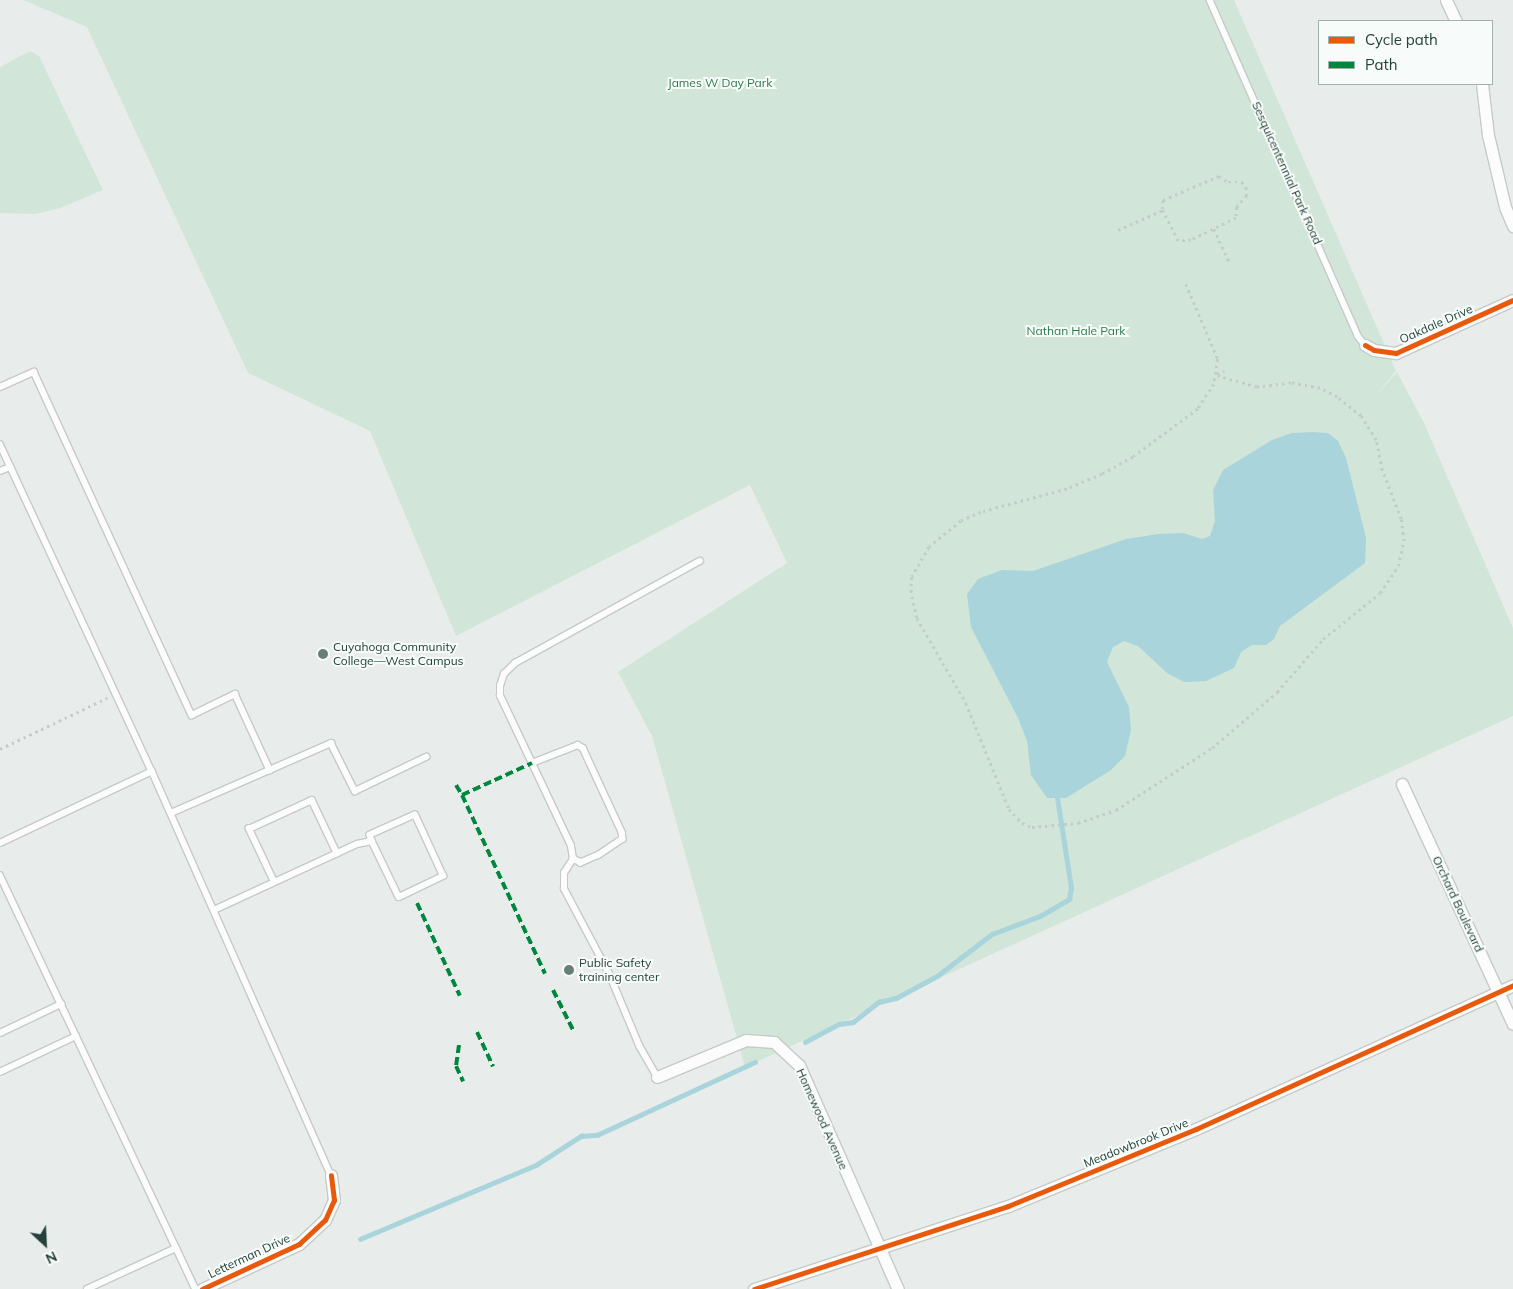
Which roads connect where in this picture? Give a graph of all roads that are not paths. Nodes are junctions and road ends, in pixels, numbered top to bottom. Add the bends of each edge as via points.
1 (1210, 0) edge
2 (1446, 0) edge
3 (1456, 20) edge
4 (1482, 85) edge
5 (1513, 226) edge
6 (1513, 300) edge
7 (1365, 345) joint
8 (0, 387) edge
9 (0, 444) edge
10 (10, 467) junction
11 (0, 472) edge
12 (700, 561) dead end
13 (426, 757) dead end
14 (532, 763) junction
15 (270, 770) junction
16 (152, 771) junction
17 (1402, 784) dead end
18 (171, 813) junction
19 (372, 841) junction
20 (0, 843) edge
21 (337, 853) junction
22 (573, 859) junction
23 (0, 874) edge
24 (274, 882) junction
25 (214, 910) junction
26 (1513, 985) edge
27 (1498, 992) junction
28 (61, 1004) junction
29 (1513, 1024) edge
30 (0, 1033) edge
31 (76, 1036) junction
32 (0, 1072) edge
33 (657, 1077) joint
34 (331, 1175) joint
35 (176, 1248) junction
36 (880, 1250) junction
37 (88, 1289) edge
38 (196, 1289) edge
39 (202, 1289) edge
40 (754, 1289) edge
41 (898, 1289) edge

1 - 7 lane, Sesquicentennial Park Road via 1358,336
2 - 3 street
4 - 5 street via 1488,135
6 - 7 street, Oakdale Drive via 1396,353 1374,350
8 - 15 lane via 34,372 192,716 235,694
9 - 10 lane
10 - 11 lane
10 - 16 lane
12 - 14 lane via 515,663 504,674 500,696
13 - 15 lane via 355,792 331,743
14 - 22 lane via 571,846
14 - 22 lane via 571,746 583,748 622,832 623,839 600,855 581,863
15 - 18 lane
16 - 18 lane
16 - 20 lane
17 - 27 street, Orchard Boulevard
18 - 25 lane
19 - 19 lane via 399,897 443,876 415,815 370,835
19 - 21 lane
21 - 24 lane
21 - 24 lane via 312,800 249,829
22 - 33 lane via 564,873 564,889 609,974 640,1048
23 - 28 lane
24 - 25 lane
25 - 34 lane
26 - 27 street, Meadowbrook Drive
27 - 29 street, Orchard Boulevard
27 - 36 street, Meadowbrook Drive via 1196,1129 1008,1206
28 - 30 lane
28 - 31 lane
31 - 32 lane
31 - 35 lane
33 - 36 street, Homewood Avenue via 746,1040 774,1042 799,1065
34 - 39 street, Letterman Drive via 334,1200 326,1220 299,1244
35 - 37 lane
35 - 38 lane
36 - 40 street, Meadowbrook Drive
36 - 41 street, Homewood Avenue

